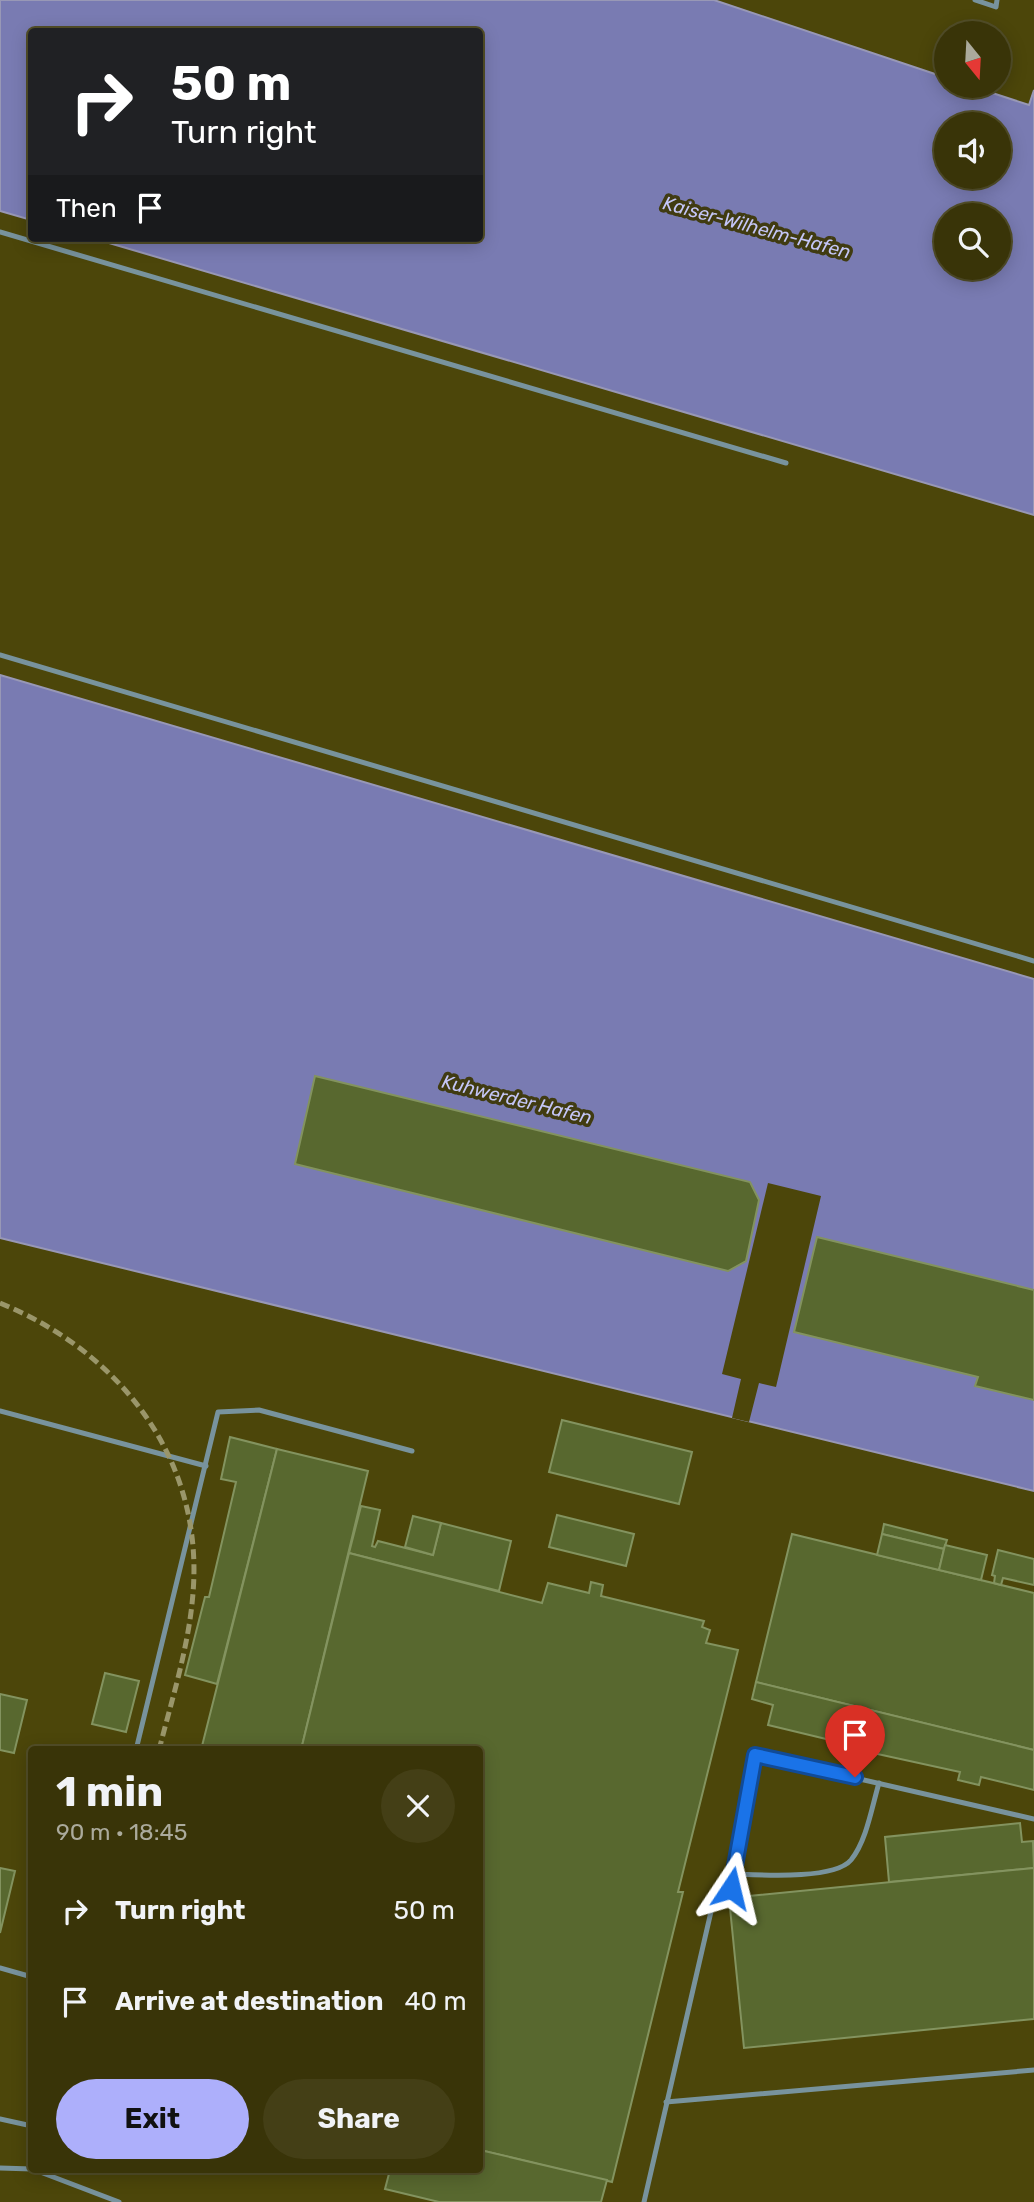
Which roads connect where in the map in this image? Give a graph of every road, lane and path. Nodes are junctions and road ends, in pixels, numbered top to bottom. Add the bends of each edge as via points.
1 (975, 0) edge
2 (997, 0) edge
3 (0, 232) edge
4 (28, 240) edge
5 (34, 242) edge
6 (786, 463) dead end
7 (0, 654) edge
8 (1034, 961) edge
9 (0, 1410) edge
10 (412, 1451) dead end
11 (206, 1466) junction
12 (137, 1746) edge
13 (879, 1783) junction
14 (1034, 1819) edge
15 (734, 1874) junction
16 (0, 1968) edge
17 (28, 1976) edge
18 (1034, 2070) edge
19 (666, 2102) junction
20 (0, 2119) edge
21 (28, 2125) edge
22 (0, 2168) edge
23 (28, 2169) edge
24 (44, 2173) edge
25 (119, 2202) edge
26 (644, 2202) edge

1 - 2 lane via 996,7
3 - 4 lane
5 - 6 lane
7 - 8 lane
9 - 11 lane
10 - 11 lane via 259,1410 234,1410 218,1412
11 - 12 lane
13 - 14 lane
13 - 15 lane via 859,1847 845,1866 826,1872
13 - 15 lane via 755,1755
15 - 19 lane via 731,1888 713,1903
16 - 17 lane
18 - 19 lane
19 - 26 lane
20 - 21 lane
22 - 23 lane
24 - 25 lane

